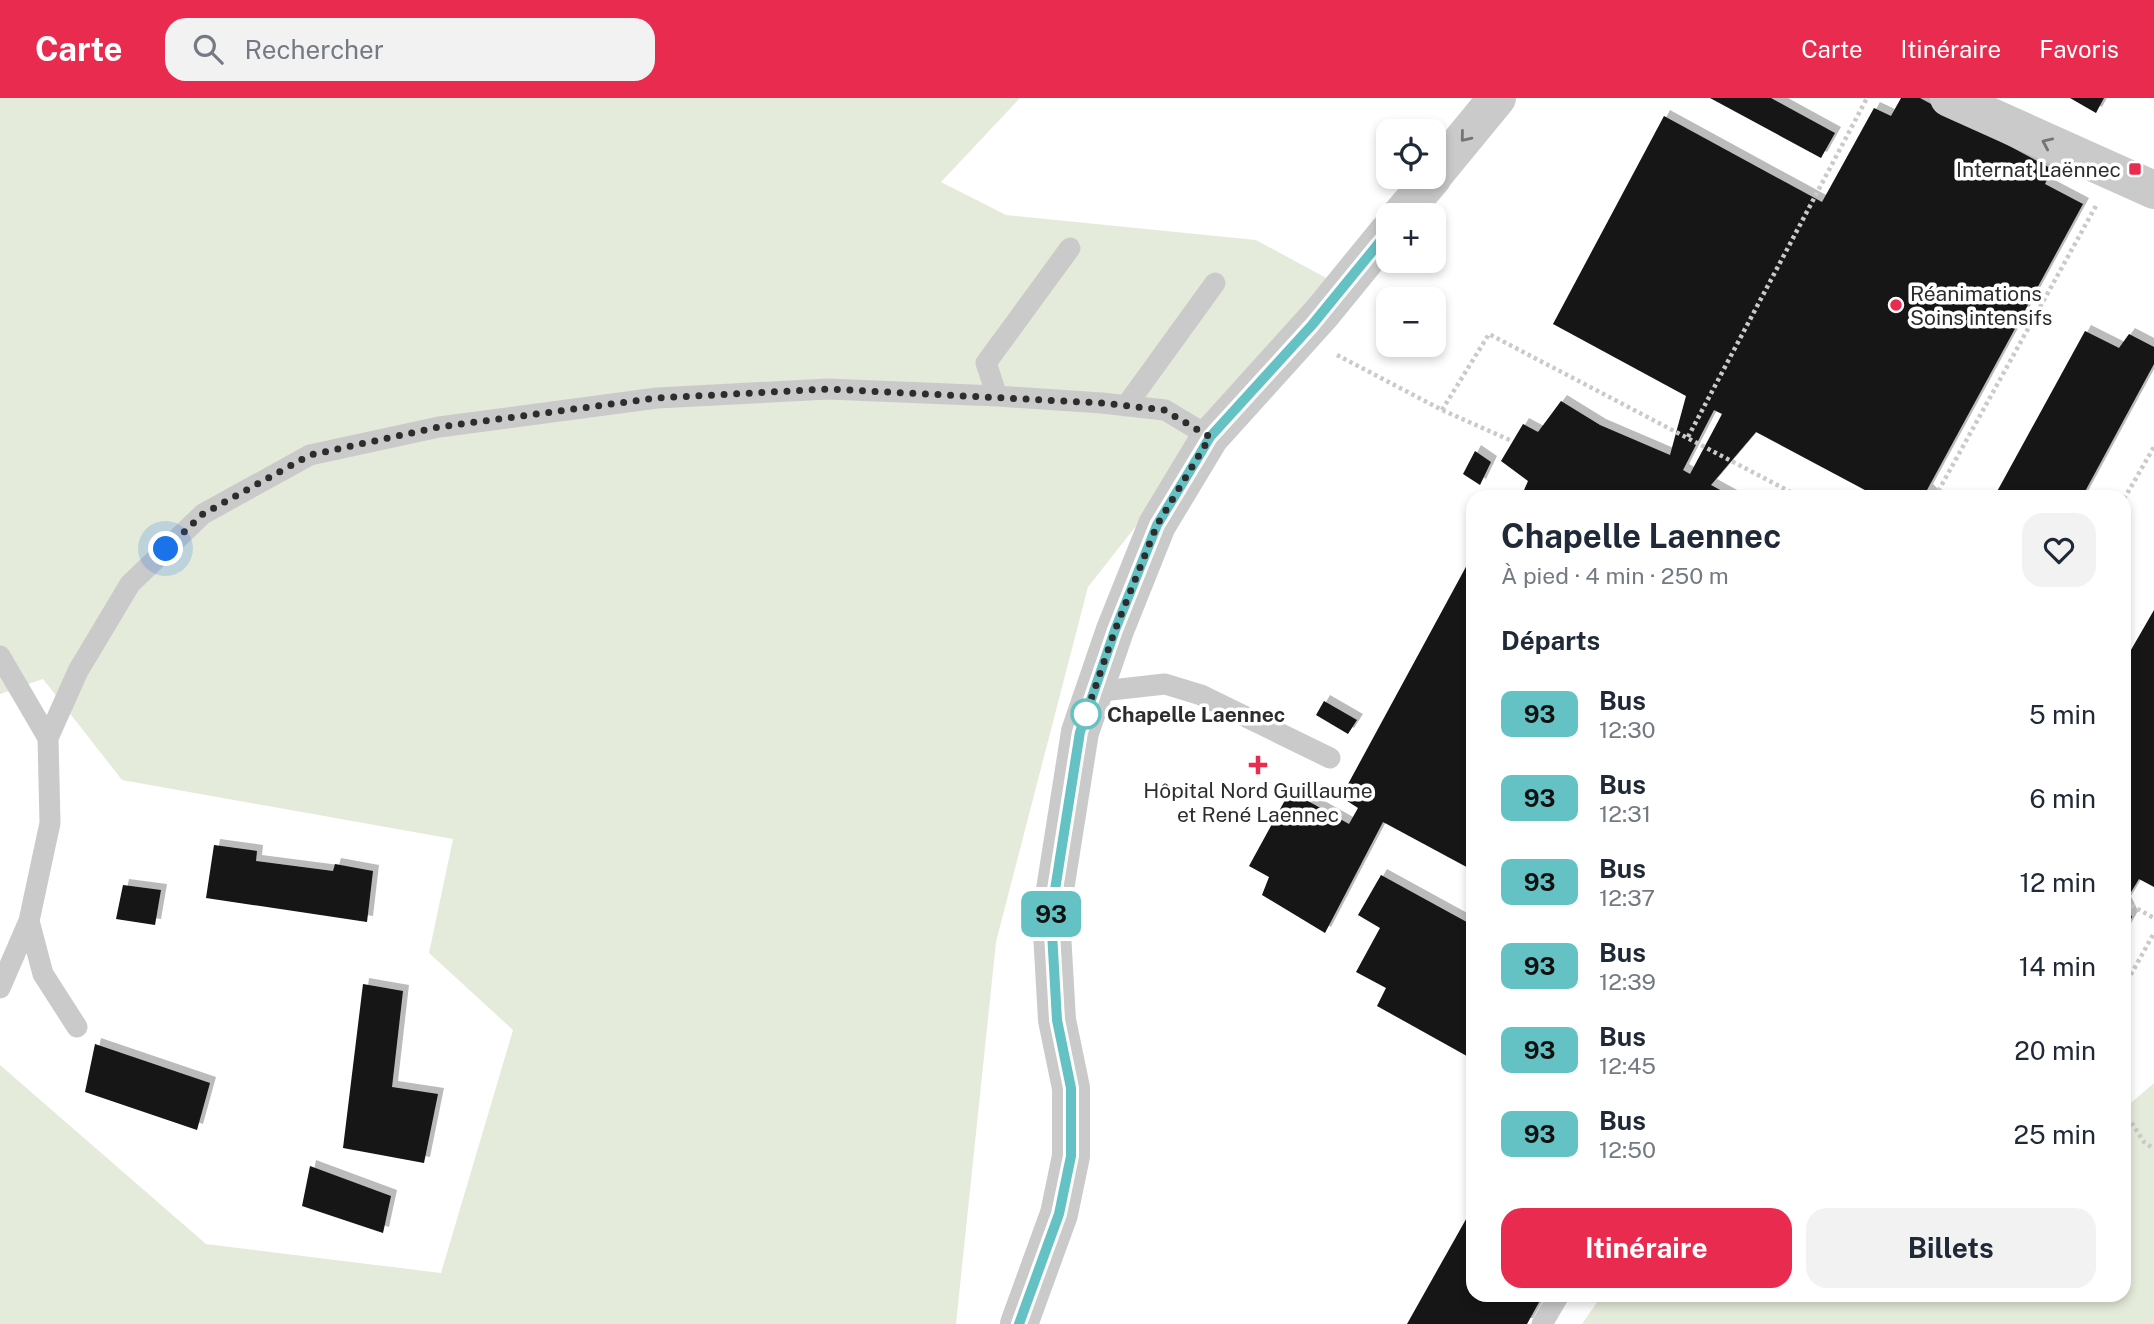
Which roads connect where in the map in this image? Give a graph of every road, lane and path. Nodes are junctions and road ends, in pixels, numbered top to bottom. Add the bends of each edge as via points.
1 (1497, 98) edge
2 (1867, 98) edge
3 (1949, 98) edge
4 (1987, 107) edge
5 (1446, 160) edge
6 (2116, 174) junction
7 (1422, 189) edge
8 (2154, 190) edge
9 (1411, 203) edge
10 (1376, 246) edge
11 (1070, 248) dead end
12 (1215, 284) dead end
13 (1301, 336) junction
14 (997, 396) junction
15 (1126, 406) junction
16 (1442, 410) junction
17 (1210, 437) junction
18 (1688, 438) junction
19 (1511, 441) dead end
20 (2154, 447) edge
21 (1787, 490) edge
22 (1939, 490) edge
23 (2129, 490) edge
24 (0, 656) edge
25 (1093, 692) junction
26 (48, 738) junction
27 (1330, 758) dead end
28 (2131, 905) edge
29 (2154, 918) edge
30 (29, 921) junction
31 (2154, 933) edge
32 (2131, 974) edge
33 (0, 988) edge
34 (77, 1027) dead end
35 (2131, 1122) edge
36 (2154, 1149) edge
37 (1555, 1302) edge
38 (1019, 1324) edge
39 (1542, 1324) edge

1 -> 5 street
2 - 18 path
3 - 4 street
6 -> 4 street
6 - 8 street
6 - 22 path
7 - 9 street
10 - 13 street
11 - 14 lane via 986,363
12 - 15 lane
13 - 16 path
13 - 17 street
14 - 15 lane
14 - 26 lane via 828,389 657,398 439,427 310,455 203,514 130,584 78,671
15 - 17 lane via 1164,410
16 - 18 path via 1489,334
16 - 19 path
17 - 25 street via 1157,525
18 - 21 path
20 - 23 path
24 - 26 lane
25 - 27 lane via 1165,684 1201,695
25 - 38 street via 1080,732 1051,915 1057,1020 1071,1088 1071,1156 1059,1214
26 - 30 lane via 50,823
28 - 29 path
30 - 33 lane
30 - 34 lane via 43,974
31 - 32 path
35 - 36 path
37 - 39 lane

